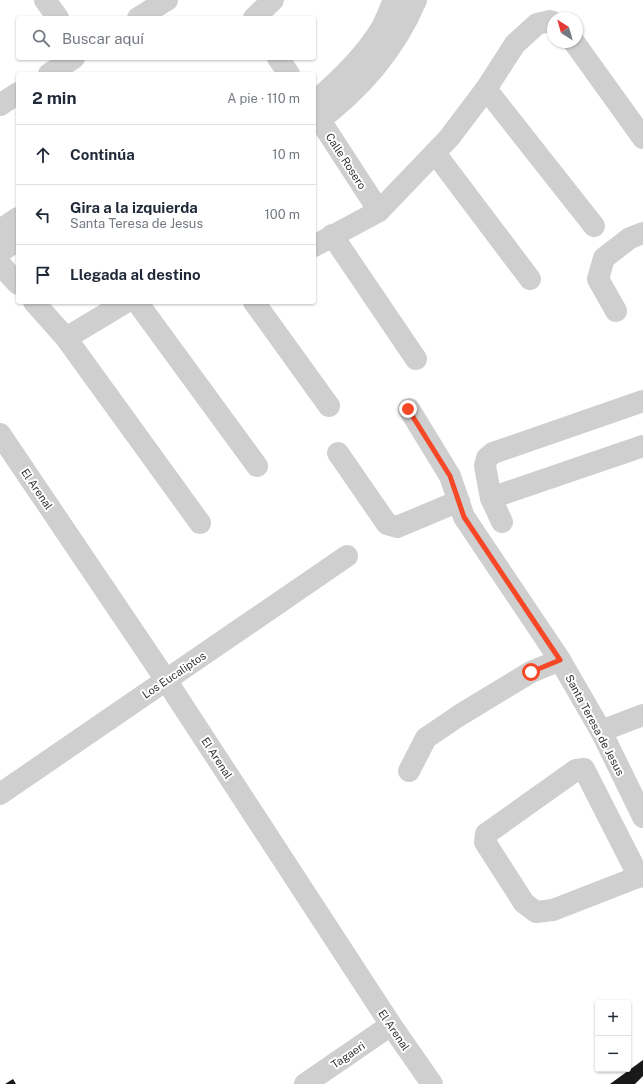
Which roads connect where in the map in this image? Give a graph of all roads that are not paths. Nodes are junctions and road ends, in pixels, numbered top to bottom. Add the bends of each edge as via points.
1 (45, 0) edge
2 (272, 0) edge
3 (394, 0) edge
4 (416, 0) edge
5 (163, 1) edge
6 (57, 16) edge
7 (141, 16) edge
8 (256, 16) edge
9 (547, 22) edge
10 (578, 48) edge
11 (71, 60) edge
12 (279, 60) edge
13 (52, 72) edge
14 (288, 72) edge
15 (486, 89) junction
16 (316, 113) edge
17 (316, 114) edge
18 (316, 116) edge
19 (643, 138) edge
20 (435, 152) junction
21 (379, 211) junction
22 (16, 219) edge
23 (594, 226) dead end
24 (0, 230) edge
25 (643, 233) edge
26 (323, 240) edge
27 (16, 241) edge
28 (0, 252) edge
29 (0, 264) edge
30 (530, 279) dead end
31 (16, 282) edge
32 (36, 304) edge
33 (123, 304) edge
34 (138, 304) edge
35 (255, 304) edge
36 (616, 311) dead end
37 (66, 338) junction
38 (416, 359) dead end
39 (643, 401) edge
40 (329, 406) dead end
41 (408, 409) dead end
42 (0, 434) edge
43 (643, 446) edge
44 (338, 453) dead end
45 (257, 466) dead end
46 (491, 498) junction
47 (459, 501) junction
48 (502, 522) dead end
49 (200, 523) dead end
50 (347, 556) dead end
51 (560, 660) junction
52 (166, 680) junction
53 (643, 715) edge
54 (601, 731) junction
55 (409, 771) dead end
56 (0, 794) edge
57 (643, 817) edge
58 (641, 876) edge
59 (391, 1025) junction
60 (305, 1084) edge
61 (432, 1084) edge

1 - 6 street
2 - 8 street
3 - 16 street via 381,28 357,62 336,83
4 - 17 street via 395,42 369,74 340,105
5 - 7 street
9 - 15 street via 537,24 515,44
10 - 19 street
11 - 13 street
12 - 14 street
15 - 20 street via 449,138
15 - 23 street
18 - 21 street, Calle Rosero
20 - 21 street
20 - 30 street
21 - 26 street
22 - 24 street
25 - 36 street via 630,238 604,258 598,279
26 - 38 street
27 - 28 street
29 - 31 street
32 - 37 street
33 - 37 street
34 - 45 street
35 - 40 street
37 - 49 street
39 - 46 street via 493,453 487,458 485,466
41 - 47 street, Santa Teresa de Jesus via 450,476
42 - 52 street, El Arenal
43 - 46 street
44 - 47 street via 387,524 397,527
46 - 48 street
47 - 51 street, Santa Teresa de Jesus via 464,517
50 - 52 street, Los Eucaliptos
51 - 54 street, Santa Teresa de Jesus
51 - 55 street via 531,672 426,738
52 - 56 street, Los Eucaliptos
52 - 59 street, El Arenal
53 - 54 street
54 - 57 street, Santa Teresa de Jesus
58 - 58 street via 553,910 536,912 524,903 485,842 486,834 576,770 584,769
59 - 60 street, Tagaeri
59 - 61 street, El Arenal

